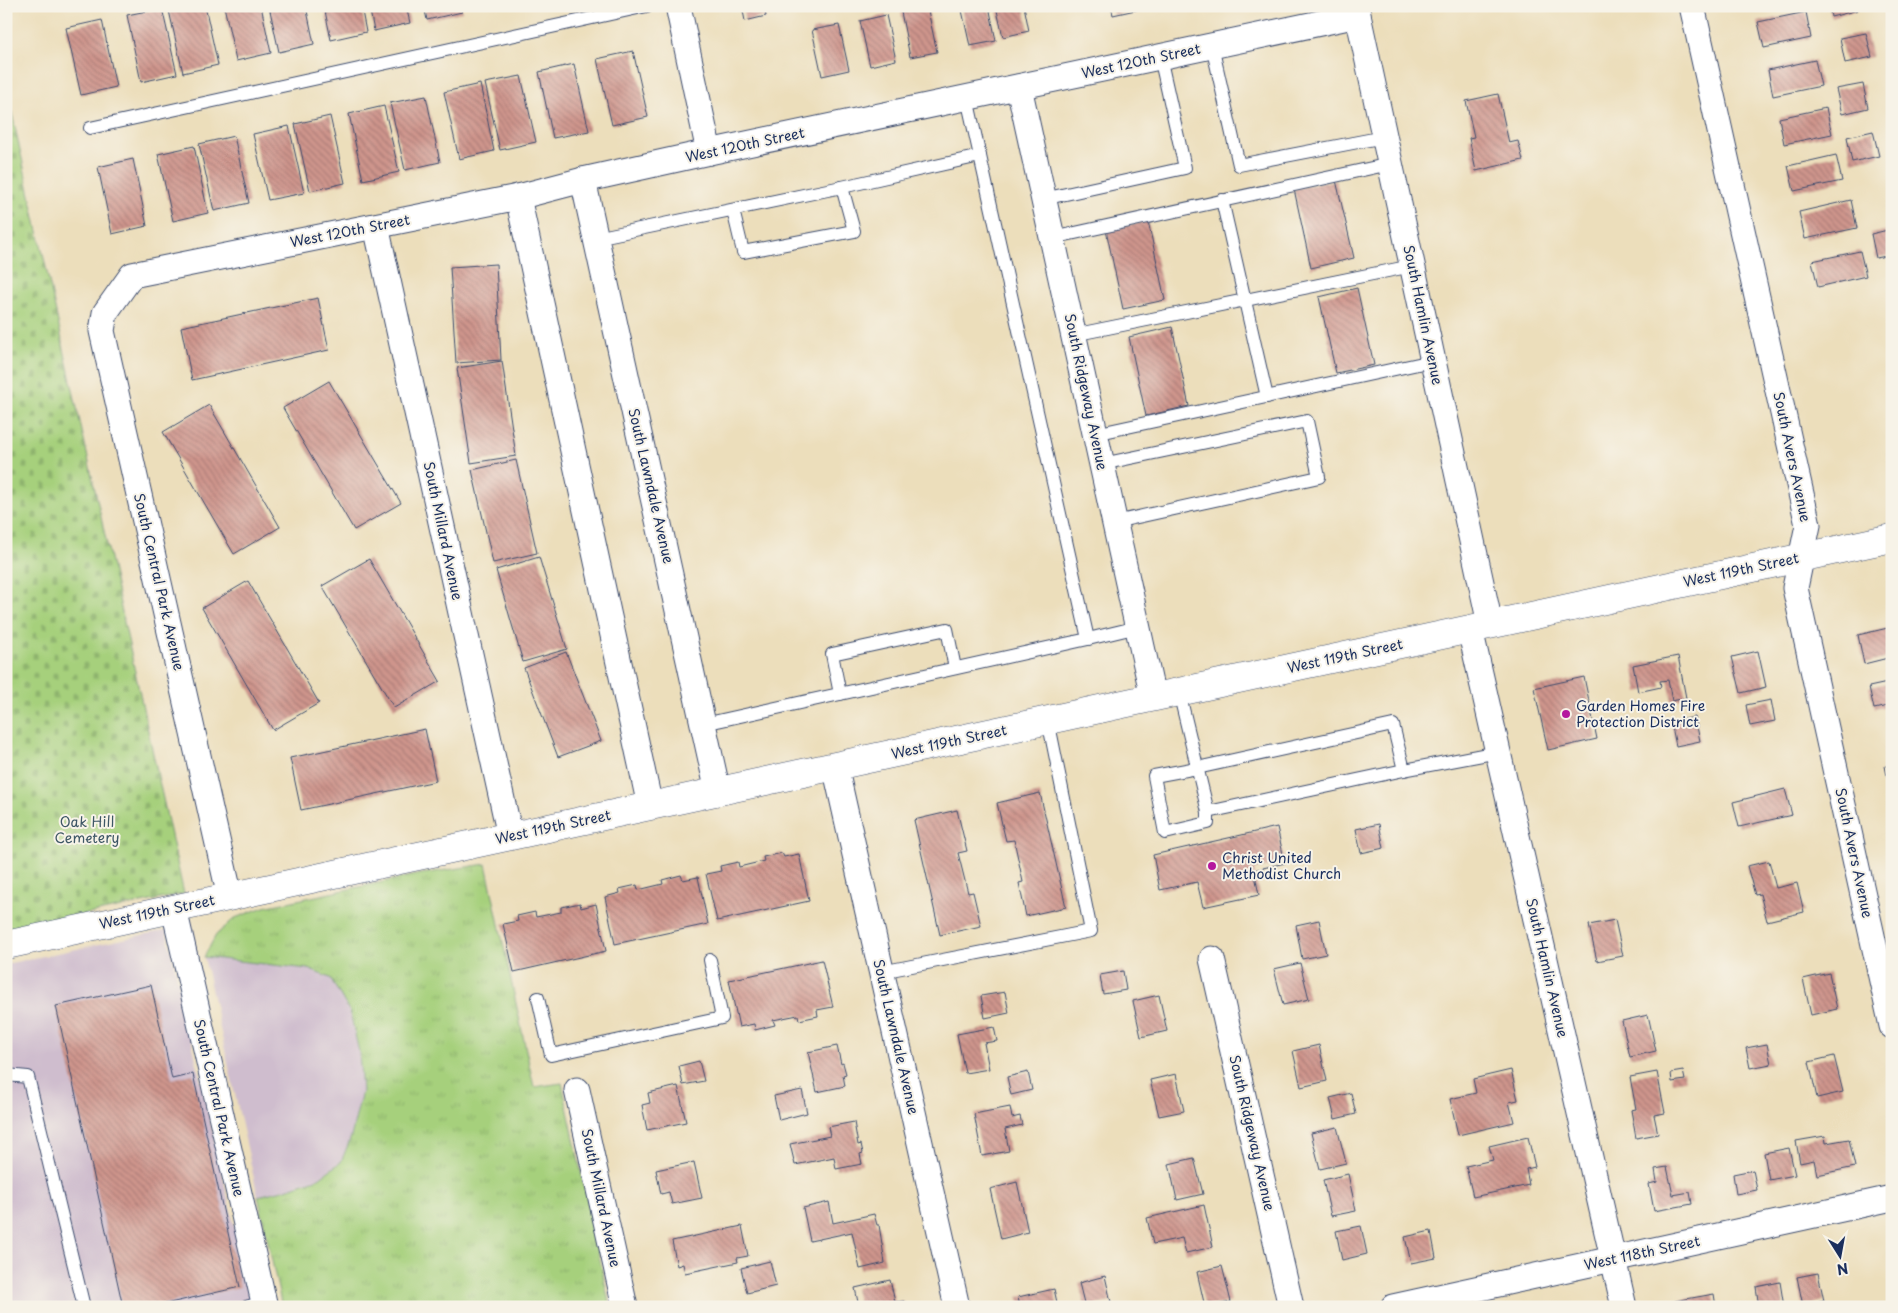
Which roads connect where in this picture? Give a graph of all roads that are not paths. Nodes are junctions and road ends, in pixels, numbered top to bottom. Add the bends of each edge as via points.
1 (647, 6) edge
2 (678, 6) edge
3 (1692, 6) edge
4 (1357, 11) edge
5 (1212, 46) junction
6 (1160, 57) junction
7 (1019, 87) junction
8 (967, 98) junction
9 (90, 128) dead end
10 (1384, 137) junction
11 (709, 152) junction
12 (980, 156) junction
13 (1390, 164) junction
14 (583, 180) junction
15 (842, 187) junction
16 (518, 197) junction
17 (1043, 199) junction
18 (1222, 200) junction
19 (733, 210) junction
20 (376, 226) junction
21 (596, 238) junction
22 (1052, 238) junction
23 (1412, 266) junction
24 (132, 275) joint
25 (1245, 300) junction
26 (1073, 335) junction
27 (1432, 361) junction
28 (1267, 396) junction
29 (1095, 434) junction
30 (1102, 464) junction
31 (1115, 522) junction
32 (1892, 538) edge
33 (1801, 557) junction
34 (1480, 626) junction
35 (1138, 627) junction
36 (1088, 638) junction
37 (955, 668) junction
38 (840, 694) junction
39 (1166, 694) junction
40 (1048, 720) junction
41 (704, 724) junction
42 (1498, 752) junction
43 (834, 766) junction
44 (1197, 768) junction
45 (1404, 770) junction
46 (718, 792) junction
47 (650, 806) junction
48 (1208, 812) junction
49 (510, 836) junction
50 (230, 897) junction
51 (174, 909) junction
52 (6, 945) edge
53 (1212, 959) dead end
54 (710, 960) dead end
55 (881, 972) junction
56 (538, 998) dead end
57 (1892, 1026) edge
58 (6, 1075) edge
59 (578, 1090) dead end
60 (1892, 1198) edge
61 (1613, 1260) junction
62 (258, 1305) edge
63 (84, 1307) edge
64 (625, 1307) edge
65 (957, 1307) edge
66 (1291, 1307) edge
67 (1392, 1307) edge
68 (1624, 1307) edge

1 - 9 lane
2 - 11 street
3 - 33 street, South Avers Avenue via 1808,525
4 - 5 street, West 120th Street
4 - 10 street, South Hamlin Avenue
5 - 6 street, West 120th Street
5 - 10 lane via 1239,165
6 - 7 street, West 120th Street
6 - 17 lane via 1185,168
7 - 8 street, West 120th Street
7 - 17 street, South Ridgeway Avenue
8 - 11 street, West 120th Street
8 - 12 lane
10 - 13 street, South Hamlin Avenue
11 - 14 street, West 120th Street
12 - 15 lane
12 - 36 lane
13 - 18 lane
13 - 23 street, South Hamlin Avenue
14 - 16 street, West 120th Street
14 - 21 street, South Lawndale Avenue
15 - 19 lane
15 - 19 lane via 854,230 744,252
16 - 20 street, West 120th Street
16 - 47 street
17 - 22 street, South Ridgeway Avenue
18 - 22 lane
18 - 25 lane
19 - 21 lane
20 - 24 street, West 120th Street
20 - 49 street, South Millard Avenue
21 - 41 street, South Lawndale Avenue
22 - 26 street, South Ridgeway Avenue
23 - 25 lane
23 - 27 street, South Hamlin Avenue
24 - 50 street, South Central Park Avenue via 105,314 102,331
25 - 26 lane
25 - 28 lane
26 - 29 street, South Ridgeway Avenue
27 - 28 lane
27 - 34 street, South Hamlin Avenue
28 - 29 lane
29 - 30 street, South Ridgeway Avenue
30 - 31 street, South Ridgeway Avenue
30 - 31 lane via 1307,421 1319,478
31 - 35 street, South Ridgeway Avenue
32 - 33 street, West 119th Street
33 - 34 street, West 119th Street
33 - 57 street, South Avers Avenue via 1796,588
34 - 39 street, West 119th Street
34 - 42 street, South Hamlin Avenue
35 - 36 lane
35 - 39 street, South Ridgeway Avenue
36 - 37 lane
37 - 38 lane
37 - 38 lane via 947,629 832,654
38 - 41 lane
39 - 40 street, West 119th Street
39 - 44 lane
40 - 43 street, West 119th Street
40 - 55 lane via 1091,931
41 - 46 street, South Lawndale Avenue
42 - 45 lane
42 - 61 street, South Hamlin Avenue
43 - 46 street, West 119th Street
43 - 55 street, South Lawndale Avenue
44 - 45 lane via 1393,725
44 - 48 lane
44 - 48 lane via 1154,776 1165,833 1208,823
45 - 48 lane
46 - 47 street, West 119th Street
47 - 49 street, West 119th Street
49 - 50 street, West 119th Street
50 - 51 street, West 119th Street
51 - 52 street, West 119th Street
51 - 62 street, South Central Park Avenue
53 - 66 street, South Ridgeway Avenue
54 - 56 lane via 722,1018 551,1055
55 - 65 street, South Lawndale Avenue
58 - 63 lane via 28,1077
59 - 64 street, South Millard Avenue
60 - 61 street, West 118th Street
61 - 67 street, West 118th Street
61 - 68 street, South Hamlin Avenue

